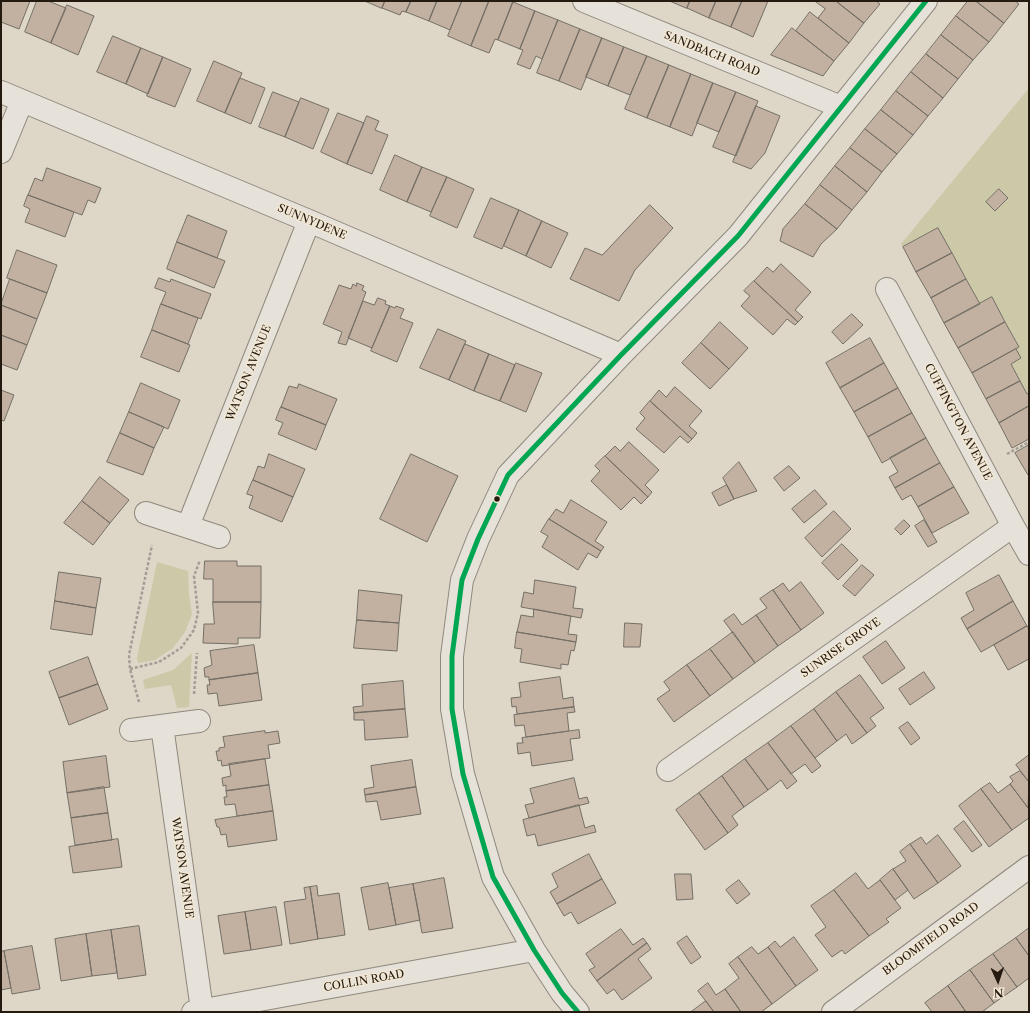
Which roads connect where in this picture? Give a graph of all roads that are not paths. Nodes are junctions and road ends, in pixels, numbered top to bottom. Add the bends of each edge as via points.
1 (584, 1) edge
2 (926, 1) edge
3 (1, 92) edge
4 (22, 101) junction
5 (841, 107) junction
6 (1, 152) edge
7 (309, 221) junction
8 (887, 289) dead end
9 (621, 355) junction
10 (152, 515) road end
11 (188, 526) junction
12 (1013, 526) junction
13 (214, 535) road end
14 (1029, 554) edge
15 (195, 722) road end
16 (668, 770) dead end
17 (1029, 867) edge
18 (534, 950) junction
19 (198, 1011) edge
20 (578, 1012) edge
21 (833, 1012) edge

1 - 5 street, SANDBACH ROAD
2 - 5 street
3 - 4 street, SUNNYDENE
4 - 6 street
4 - 7 street, SUNNYDENE
5 - 9 street via 738,236
7 - 9 street, SUNNYDENE
7 - 11 street, WATSON AVENUE
8 - 12 street, CUFFINGTON AVENUE
9 - 18 street via 508,475 462,580 452,656 452,709 463,774 492,877
10 - 11 street
11 - 13 street
12 - 14 street, CUFFINGTON AVENUE
12 - 16 street, SUNRISE GROVE
15 - 19 street, WATSON AVENUE via 146,728
17 - 21 street, BLOOMFIELD ROAD
18 - 19 street, COLLIN ROAD
18 - 20 street

